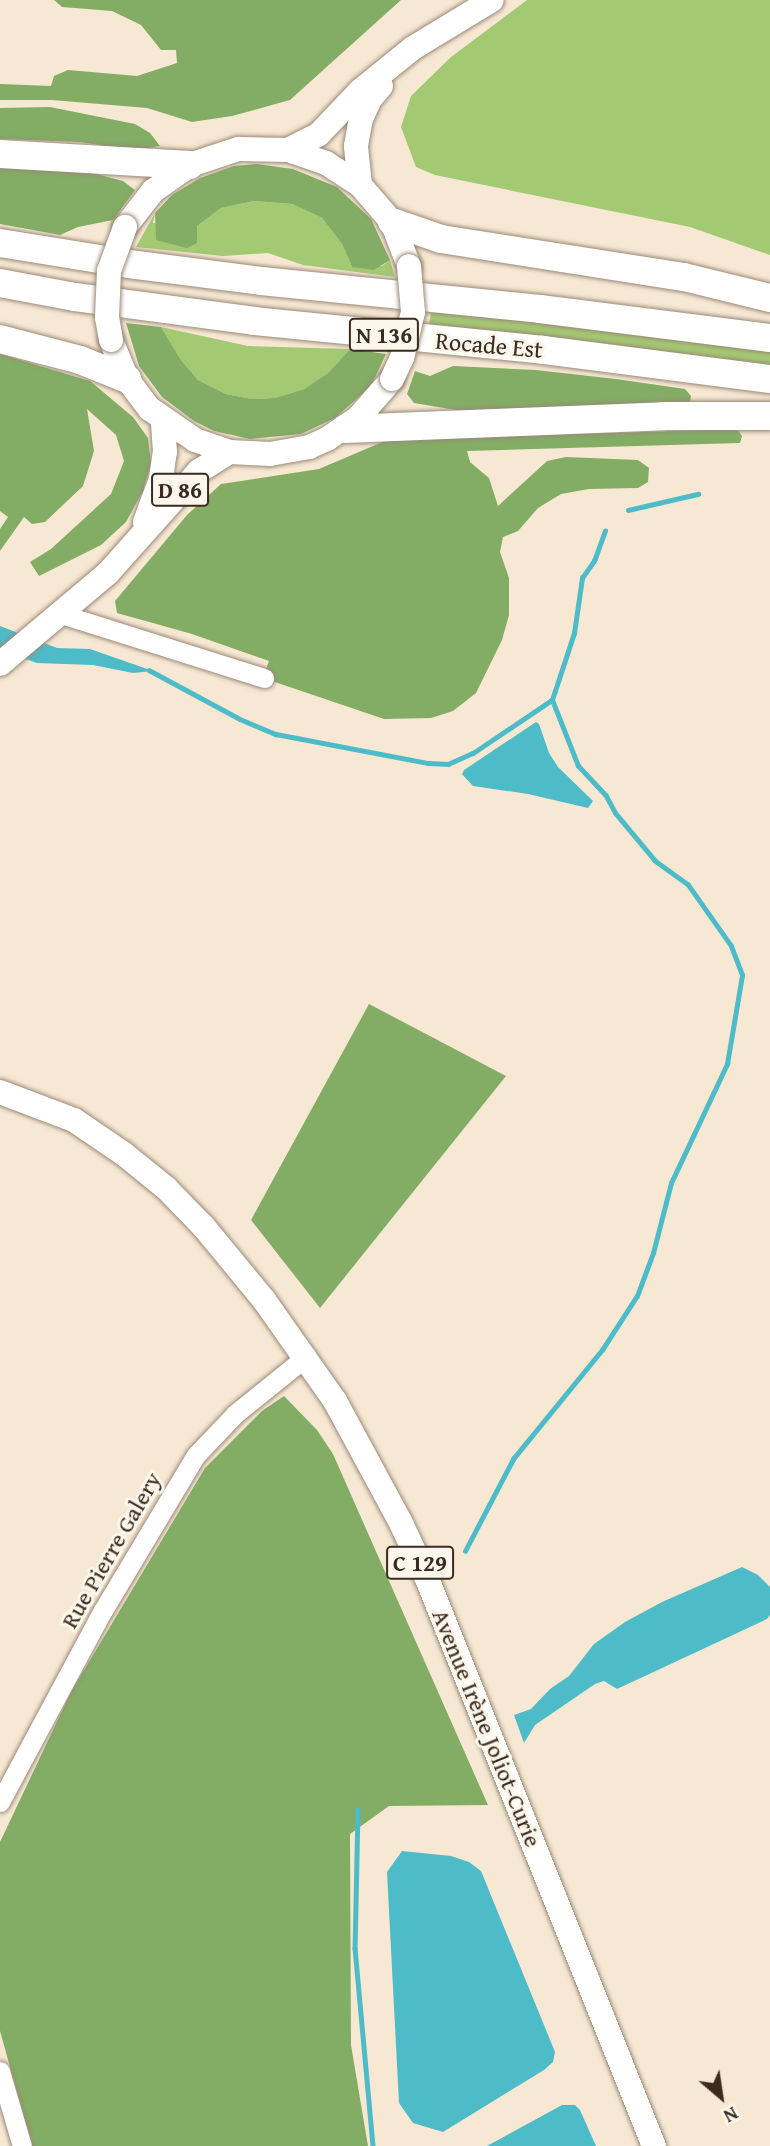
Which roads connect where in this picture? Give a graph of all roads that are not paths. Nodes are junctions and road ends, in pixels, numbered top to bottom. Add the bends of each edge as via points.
1 (492, 0) edge
2 (413, 48) junction
3 (288, 150) junction
4 (0, 154) edge
5 (190, 165) junction
6 (360, 185) junction
7 (392, 222) junction
8 (0, 243) edge
9 (0, 284) edge
10 (770, 298) edge
11 (770, 338) edge
12 (0, 339) edge
13 (127, 379) junction
14 (770, 379) edge
15 (770, 415) edge
16 (163, 421) junction
17 (345, 429) junction
18 (230, 452) junction
19 (138, 540) junction
20 (61, 614) junction
21 (1, 664) edge
22 (264, 678) dead end
23 (0, 1092) edge
24 (307, 1356) junction
25 (0, 1802) edge
26 (0, 2071) edge
27 (22, 2146) edge
28 (654, 2146) edge

1 - 2 main road
2 - 3 main road via 361,90 319,134
2 - 6 main road via 370,99 361,119 356,146
3 - 5 main road via 238,149
3 - 6 main road via 326,163
4 - 5 highway
5 - 13 main road, bridge via 153,191 125,227 109,271 107,317
6 - 7 main road
7 - 10 highway via 441,239 684,277
7 - 17 main road, bridge via 409,266 413,312 392,379 371,407
8 - 11 highway, Rocade Est / N 136 via 222,276
9 - 14 highway, Rocade Est / N 136 via 254,321
12 - 13 highway via 80,360
13 - 16 main road
15 - 17 highway
16 - 18 main road via 195,440
16 - 19 main road, D 86 via 162,479
17 - 18 main road via 289,452
18 - 19 main road, D 86 via 199,471
19 - 20 main road, D 86
20 - 21 main road, D 86
20 - 22 street
23 - 24 main road, Avenue Irène Joliot-Curie / C 129 via 74,1120 147,1171 203,1226
24 - 25 street, Rue Pierre Galery via 235,1414 196,1455 102,1612
24 - 28 main road, Avenue Irène Joliot-Curie / C 129 via 361,1446 428,1581
26 - 27 street

